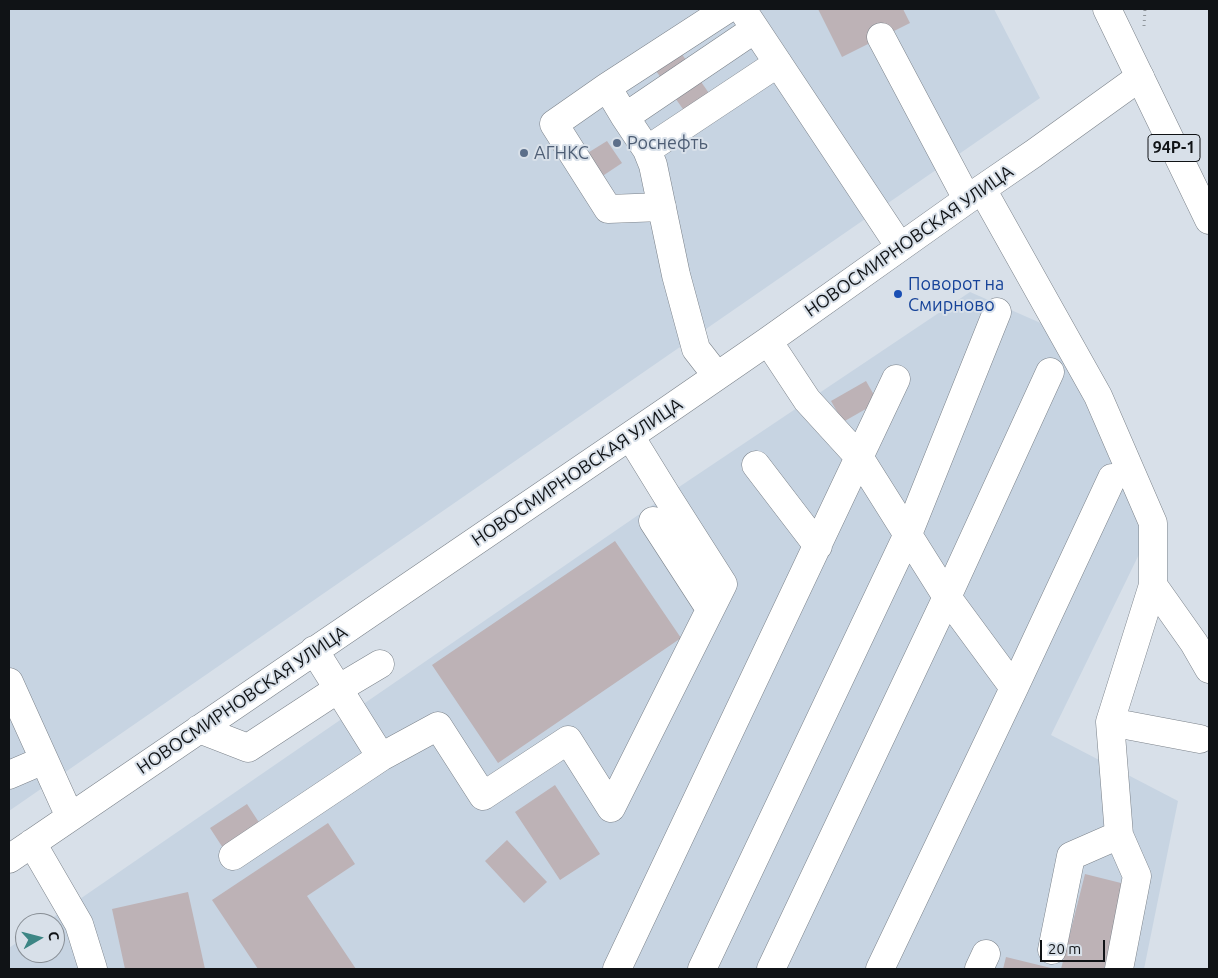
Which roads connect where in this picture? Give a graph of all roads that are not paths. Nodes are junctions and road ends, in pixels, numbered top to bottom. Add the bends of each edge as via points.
1 (727, 9) edge
2 (1107, 9) edge
3 (748, 19) edge
4 (881, 37) dead end
5 (778, 63) junction
6 (1140, 77) junction
7 (607, 87) junction
8 (625, 117) junction
9 (646, 150) junction
10 (974, 194) junction
11 (662, 207) junction
12 (1209, 220) edge
13 (900, 247) junction
14 (997, 312) dead end
15 (768, 341) junction
16 (1050, 372) dead end
17 (717, 376) junction
18 (896, 379) dead end
19 (630, 436) junction
20 (859, 457) junction
21 (756, 465) dead end
22 (1112, 478) dead end
23 (653, 521) dead end
24 (908, 534) junction
25 (818, 546) junction
26 (1152, 585) junction
27 (948, 597) junction
28 (710, 609) junction
29 (314, 650) junction
30 (380, 664) dead end
31 (1209, 668) edge
32 (9, 682) edge
33 (1014, 688) junction
34 (338, 689) junction
35 (1110, 722) junction
36 (199, 729) junction
37 (1200, 739) dead end
38 (380, 757) junction
39 (44, 760) junction
40 (9, 775) edge
41 (70, 817) junction
42 (1119, 835) junction
43 (32, 843) junction
44 (233, 856) dead end
45 (9, 859) edge
46 (1052, 950) dead end
47 (93, 969) edge
48 (617, 969) edge
49 (702, 969) edge
50 (771, 969) edge
51 (880, 969) edge
52 (1119, 969) edge

1 - 7 street
2 - 6 street
3 - 5 street
3 - 8 street
4 - 10 street
5 - 9 street
5 - 13 street
6 - 10 street, НОВОСМИРНОВСКАЯ УЛИЦА
6 - 12 street, 94Р-1
7 - 8 street
7 - 11 street via 554,124 608,209
8 - 9 street
9 - 11 street via 653,165
10 - 13 street, НОВОСМИРНОВСКАЯ УЛИЦА
10 - 26 street via 1098,396 1153,523
11 - 17 street via 696,349
13 - 15 street, НОВОСМИРНОВСКАЯ УЛИЦА
14 - 24 street
15 - 17 street, НОВОСМИРНОВСКАЯ УЛИЦА
15 - 20 street via 807,400
16 - 27 street
17 - 19 street, НОВОСМИРНОВСКАЯ УЛИЦА
18 - 20 street
19 - 28 street via 723,584
19 - 29 street, НОВОСМИРНОВСКАЯ УЛИЦА
20 - 24 street
20 - 25 street
21 - 25 street
22 - 33 street
23 - 28 street
24 - 27 street
24 - 49 street
25 - 48 street
26 - 31 street
26 - 35 street
27 - 33 street
27 - 50 street
28 - 38 street via 611,808 568,740 483,796 438,726
29 - 34 street
29 - 36 street, НОВОСМИРНОВСКАЯ УЛИЦА
30 - 34 street
32 - 39 street
33 - 51 street
34 - 36 street via 248,748
34 - 38 street
35 - 37 street
35 - 42 street
36 - 41 street, НОВОСМИРНОВСКАЯ УЛИЦА
38 - 44 street
39 - 40 street
39 - 41 street
41 - 43 street, НОВОСМИРНОВСКАЯ УЛИЦА
42 - 46 street via 1071,856
42 - 52 street via 1137,876
43 - 45 street, НОВОСМИРНОВСКАЯ УЛИЦА
43 - 47 street via 78,924

